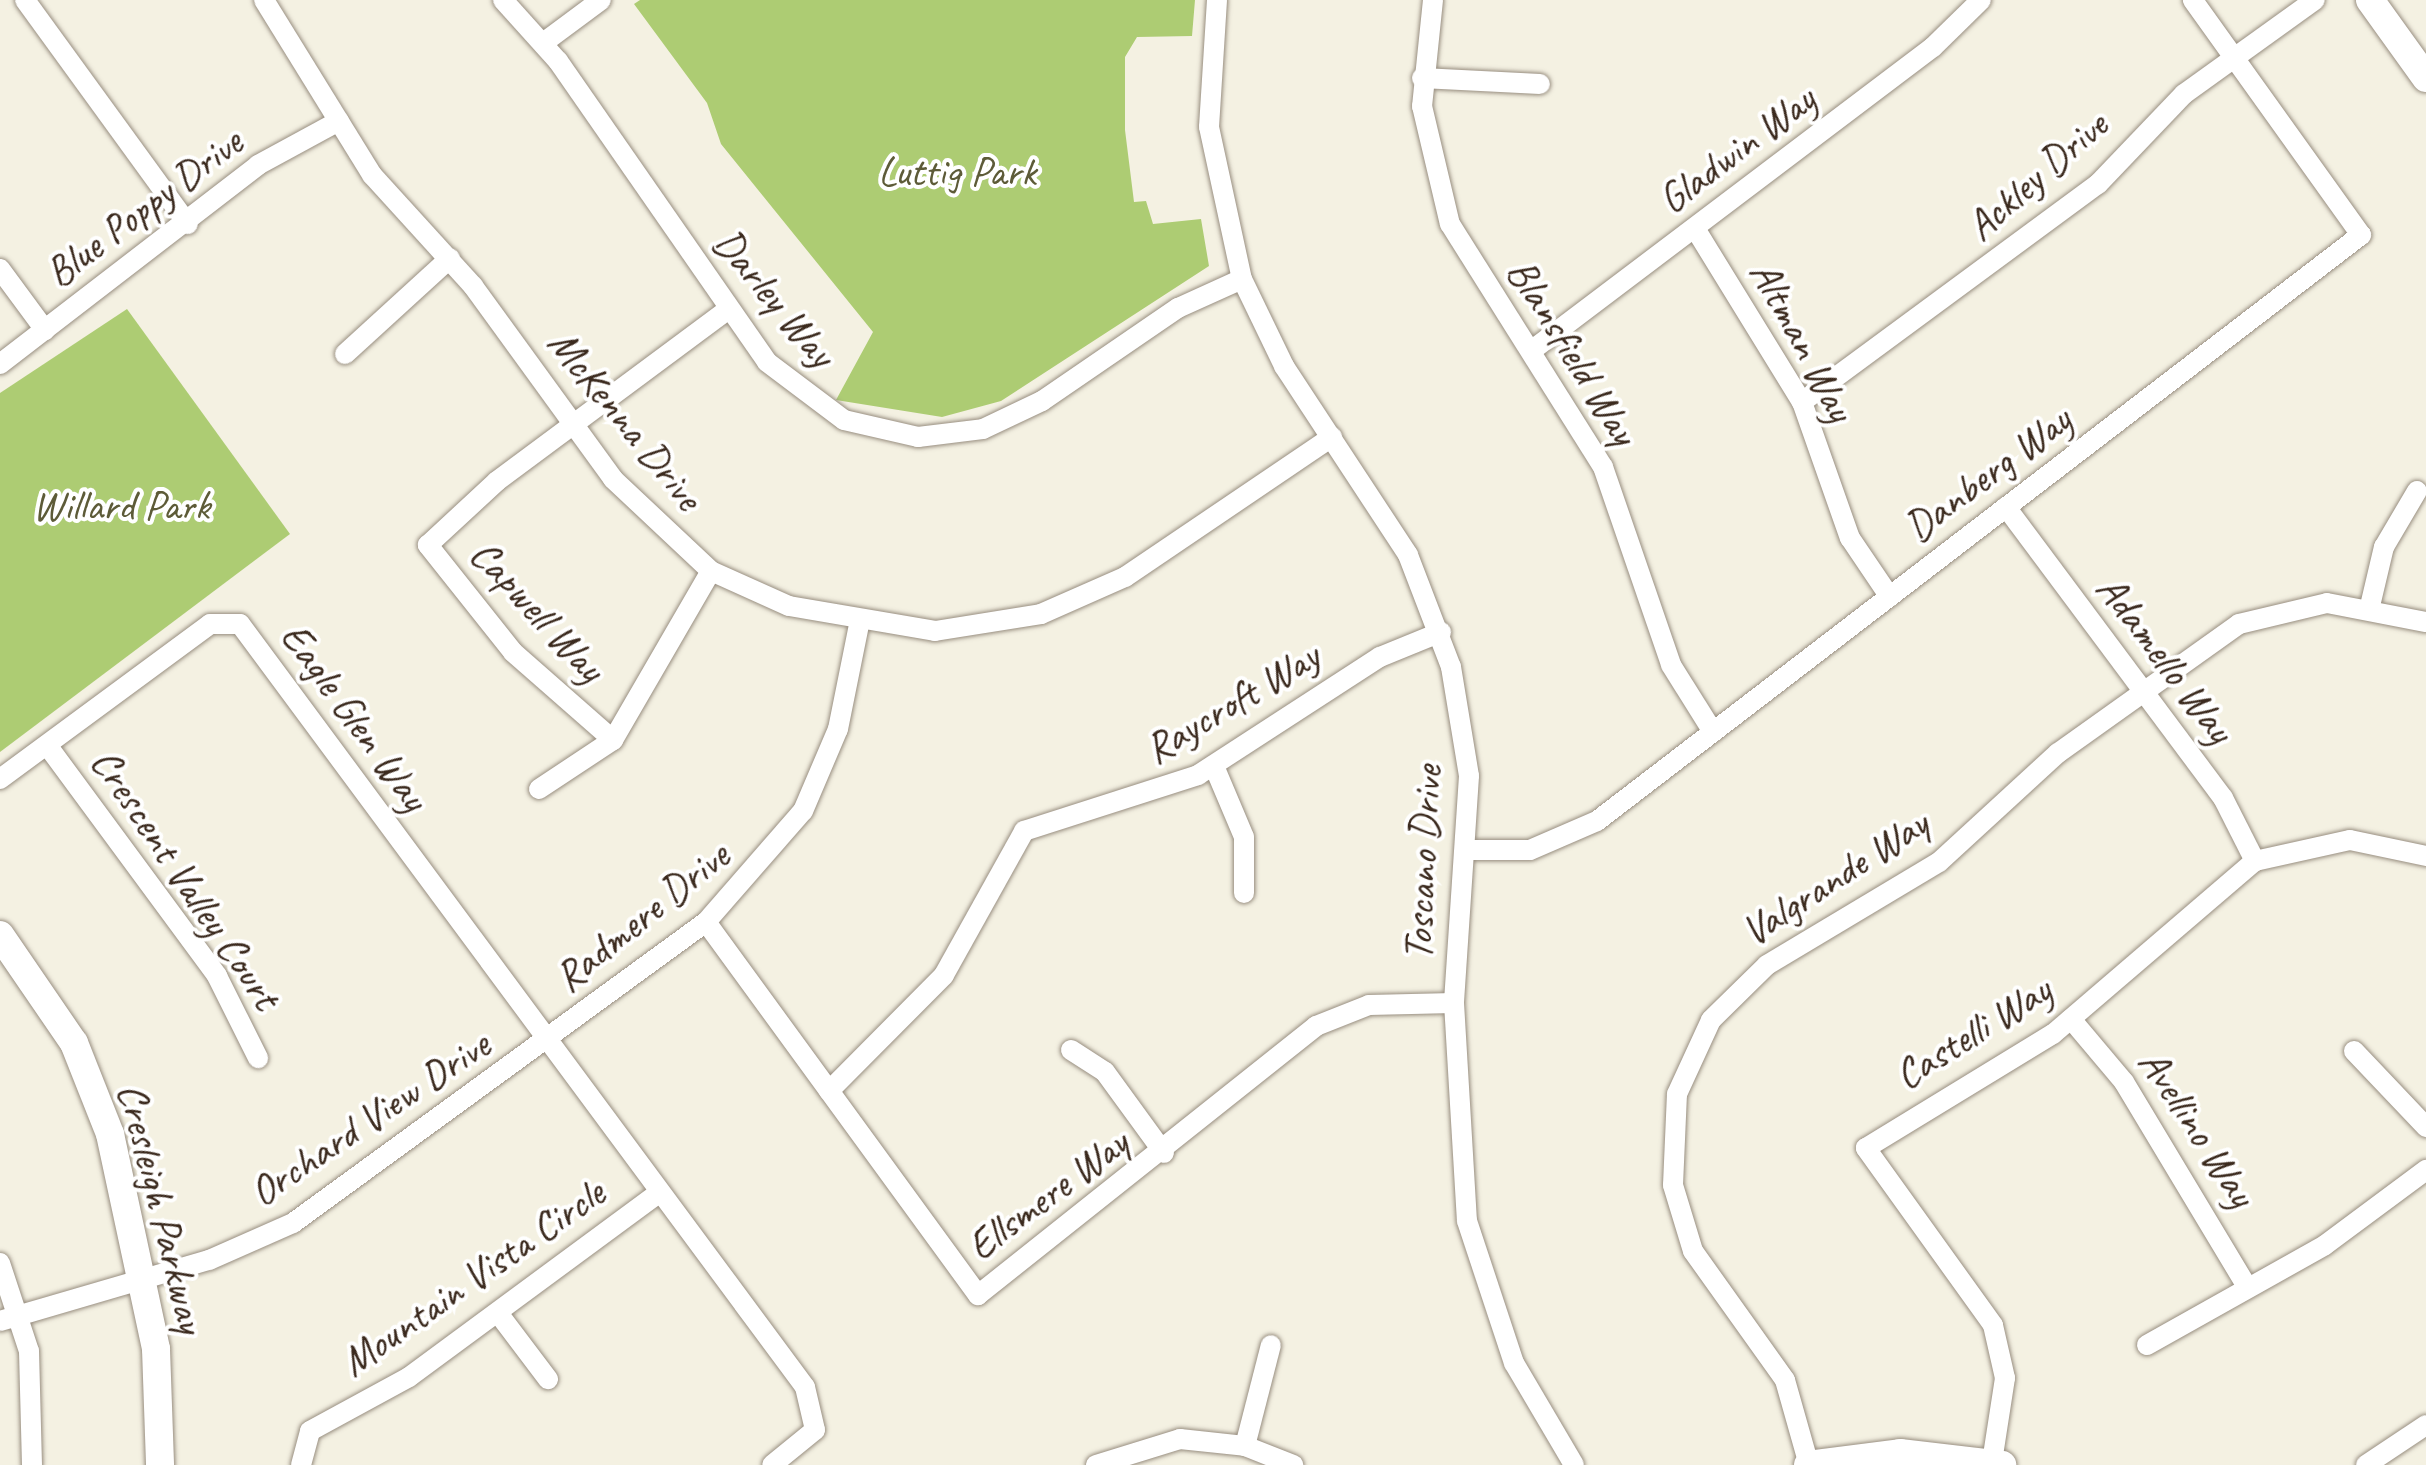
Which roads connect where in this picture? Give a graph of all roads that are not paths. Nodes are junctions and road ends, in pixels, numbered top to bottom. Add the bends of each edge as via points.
1 (24, 0) edge
2 (264, 0) edge
3 (504, 0) edge
4 (601, 0) edge
5 (1217, 0) edge
6 (1433, 0) edge
7 (1981, 0) edge
8 (2193, 0) edge
9 (2315, 0) edge
10 (2370, 0) edge
11 (543, 43) junction
12 (2235, 59) junction
13 (1422, 78) junction
14 (2426, 78) edge
15 (1540, 84) dead end
16 (339, 122) junction
17 (188, 224) junction
18 (1696, 230) junction
19 (450, 258) junction
20 (0, 269) edge
21 (1242, 280) junction
22 (728, 309) junction
23 (46, 330) junction
24 (1531, 351) junction
25 (345, 354) dead end
26 (0, 364) edge
27 (1802, 402) junction
28 (574, 425) junction
29 (1332, 436) junction
30 (2417, 490) dead end
31 (2006, 507) junction
32 (711, 571) junction
33 (1890, 596) junction
34 (2370, 606) junction
35 (2426, 622) edge
36 (859, 625) junction
37 (1441, 632) junction
38 (2142, 690) junction
39 (1713, 732) junction
40 (613, 740) junction
41 (47, 745) junction
42 (1214, 766) junction
43 (0, 780) edge
44 (539, 789) dead end
45 (1468, 850) junction
46 (2426, 856) edge
47 (2255, 861) junction
48 (1244, 893) dead end
49 (706, 922) junction
50 (0, 935) edge
51 (1454, 1003) junction
52 (2071, 1018) junction
53 (548, 1040) junction
54 (1071, 1050) dead end
55 (2354, 1052) dead end
56 (258, 1058) dead end
57 (829, 1091) junction
58 (2426, 1127) edge
59 (1164, 1153) junction
60 (2426, 1170) edge
61 (658, 1193) junction
62 (0, 1264) edge
63 (144, 1276) junction
64 (2247, 1287) junction
65 (498, 1313) junction
66 (9, 1318) edge
67 (1271, 1345) dead end
68 (2146, 1345) dead end
69 (548, 1379) dead end
70 (2426, 1425) edge
71 (1246, 1446) junction
72 (1997, 1464) edge
73 (32, 1465) edge
74 (160, 1465) edge
75 (301, 1465) edge
76 (772, 1465) edge
77 (1096, 1465) edge
78 (1293, 1465) edge
79 (1574, 1465) edge
80 (1808, 1465) edge
81 (2366, 1465) edge

1 - 17 street
2 - 16 street, McKenna Drive
3 - 11 street, Darley Way
4 - 11 street
5 - 21 street, Toscano Drive via 1210,127
6 - 13 street, Blansfield Way
7 - 18 street, Gladwin Way
8 - 12 street
9 - 12 street, Ackley Drive
10 - 14 street
11 - 22 street, Darley Way
12 - 27 street, Ackley Drive via 2159,116 2098,184
12 - 31 street, Danberg Way via 2361,235
13 - 15 street
13 - 24 street, Blansfield Way via 1426,146 1450,224
16 - 17 street, Blue Poppy Drive via 258,165
16 - 19 street, McKenna Drive via 381,186
17 - 23 street, Blue Poppy Drive
18 - 24 street, Gladwin Way
18 - 27 street, Altman Way
19 - 25 street
19 - 28 street, McKenna Drive
20 - 23 street
21 - 22 street, Darley Way via 1178,308 1014,418 951,436 876,431 816,405
21 - 29 street, Toscano Drive
22 - 28 street, Capwell Way
23 - 26 street, Blue Poppy Drive
24 - 39 street, Blansfield Way via 1602,468 1671,665
27 - 33 street, Altman Way via 1850,538
28 - 32 street, McKenna Drive via 643,512
28 - 40 street, Capwell Way via 428,545 513,652
29 - 36 street, McKenna Drive via 1084,598 981,627
29 - 37 street, Toscano Drive via 1408,554
30 - 34 street via 2384,548
31 - 33 street, Danberg Way
31 - 38 street, Adamello Way
32 - 36 street, McKenna Drive
32 - 40 street
33 - 39 street, Danberg Way
34 - 35 street, Valgrande Way
34 - 38 street, Valgrande Way via 2262,615
36 - 49 street, Radmere Drive via 838,730 803,811
37 - 42 street, Raycroft Way via 1380,656
37 - 45 street, Toscano Drive via 1466,740
38 - 47 street, Adamello Way via 2222,798
38 - 80 street, Valgrande Way via 1939,862 1749,978 1711,1020 1684,1072 1670,1151 1680,1219 1711,1281 1785,1380
39 - 45 street, Danberg Way via 1582,831 1530,850
40 - 44 street
41 - 43 street, Eagle Glen Way
41 - 53 street, Eagle Glen Way via 210,624 240,624
41 - 56 street, Crescent Valley Court via 216,976
42 - 48 street via 1244,837
42 - 57 street, Raycroft Way via 1113,810 1024,831 944,975
45 - 51 street, Toscano Drive
46 - 47 street, Castelli Way via 2350,840
47 - 52 street, Castelli Way
49 - 53 street, Radmere Drive
49 - 57 street, Ellsmere Way
50 - 63 street, Cresleigh Parkway via 94,1088
51 - 59 street, Ellsmere Way via 1388,1003 1332,1017
51 - 79 street, Toscano Drive via 1458,1164 1480,1276 1514,1363
52 - 64 street, Avellino Way via 2124,1082
52 - 72 street, Castelli Way via 1866,1148 1993,1324 2005,1378
53 - 61 street, Mountain Vista Circle
53 - 63 street, Orchard View Drive via 293,1223
54 - 59 street via 1104,1072
55 - 58 street
57 - 59 street, Ellsmere Way via 978,1295
60 - 64 street via 2325,1245
61 - 65 street, Mountain Vista Circle
61 - 76 street, Mountain Vista Circle via 813,1403 815,1430
62 - 66 street
63 - 66 street, Orchard View Drive
63 - 74 street, Cresleigh Parkway
64 - 68 street
65 - 69 street
65 - 75 street, Mountain Vista Circle via 375,1399 310,1431
66 - 73 street via 32,1376
67 - 71 street
70 - 81 street
71 - 77 street via 1180,1440
71 - 78 street
72 - 80 street via 1900,1453

